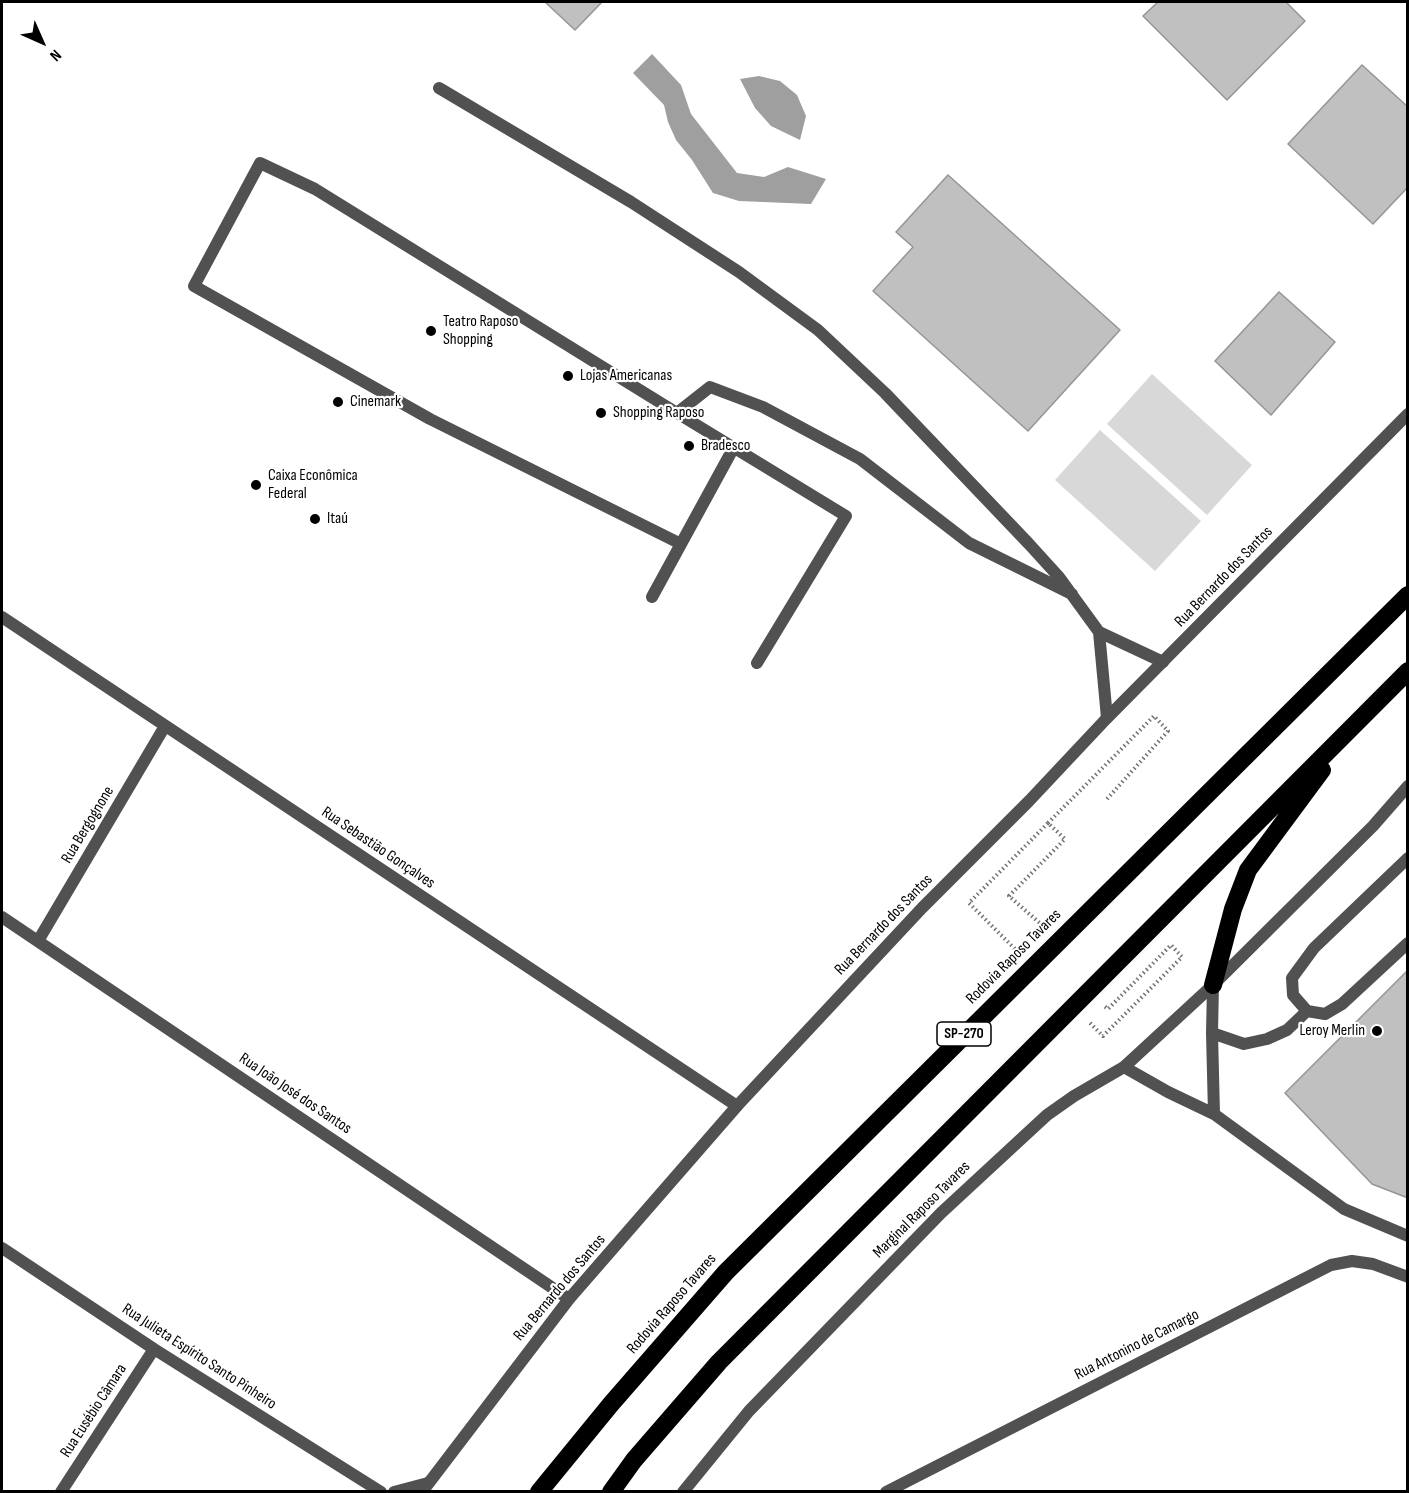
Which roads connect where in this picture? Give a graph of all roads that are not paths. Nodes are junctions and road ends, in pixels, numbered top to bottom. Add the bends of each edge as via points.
1 (439, 88) dead end
2 (677, 413) junction
3 (1407, 414) edge
4 (734, 447) junction
5 (681, 544) junction
6 (1072, 594) junction
7 (1407, 595) edge
8 (652, 597) dead end
9 (2, 617) edge
10 (1099, 632) junction
11 (1164, 662) junction
12 (757, 663) dead end
13 (1407, 671) edge
14 (1107, 718) junction
15 (1357, 722) junction
16 (165, 726) junction
17 (1407, 786) edge
18 (1407, 858) edge
19 (2, 917) edge
20 (38, 940) junction
21 (1407, 944) edge
22 (1214, 985) junction
23 (1306, 1011) junction
24 (1212, 1034) junction
25 (1124, 1067) junction
26 (736, 1106) junction
27 (1214, 1114) junction
28 (1407, 1236) edge
29 (2, 1248) edge
30 (1407, 1277) edge
31 (569, 1299) junction
32 (154, 1349) junction
33 (425, 1487) edge
34 (61, 1491) edge
35 (381, 1491) edge
36 (394, 1491) edge
37 (539, 1491) edge
38 (611, 1491) edge
39 (683, 1491) edge
40 (886, 1491) edge

1 - 6 street via 631,202 739,272 818,330 885,393
2 - 4 street
2 - 5 street via 315,189 260,163 195,286 430,419
2 - 6 street via 710,387 762,407 860,459 969,543
3 - 11 street, Rua Bernardo dos Santos
4 - 5 street
4 - 12 street via 846,516
5 - 8 street
6 - 10 street
7 - 37 highway, Rodovia Raposo Tavares / SP-270 via 726,1272
9 - 16 street, Rua Sebastião Gonçalves
10 - 11 street
10 - 14 street
11 - 14 street, Rua Bernardo dos Santos
13 - 15 highway
14 - 26 street, Rua Bernardo dos Santos
15 - 22 highway via 1248,870 1233,909
15 - 38 highway via 719,1362
16 - 20 street, Rua Bergognone
16 - 26 street, Rua Sebastião Gonçalves
17 - 22 street, Marginal Raposo Tavares
18 - 23 street via 1314,948 1292,978 1293,994
19 - 20 street, Rua João José dos Santos
20 - 31 street, Rua João José dos Santos
21 - 23 street via 1342,1004 1325,1014
22 - 24 street
22 - 25 street, Marginal Raposo Tavares
23 - 24 street via 1287,1030 1244,1044
24 - 27 street
25 - 27 street
25 - 39 street, Marginal Raposo Tavares via 1047,1115 941,1213 749,1411
26 - 31 street, Rua Bernardo dos Santos
27 - 28 street via 1344,1209
29 - 32 street, Rua Julieta Espírito Santo Pinheiro
30 - 40 street, Rua Antonino de Camargo via 1373,1264 1352,1261 1331,1265
31 - 33 street, Rua Bernardo dos Santos
32 - 34 street, Rua Eusébio Câmara
32 - 35 street, Rua Julieta Espírito Santo Pinheiro
33 - 36 street

